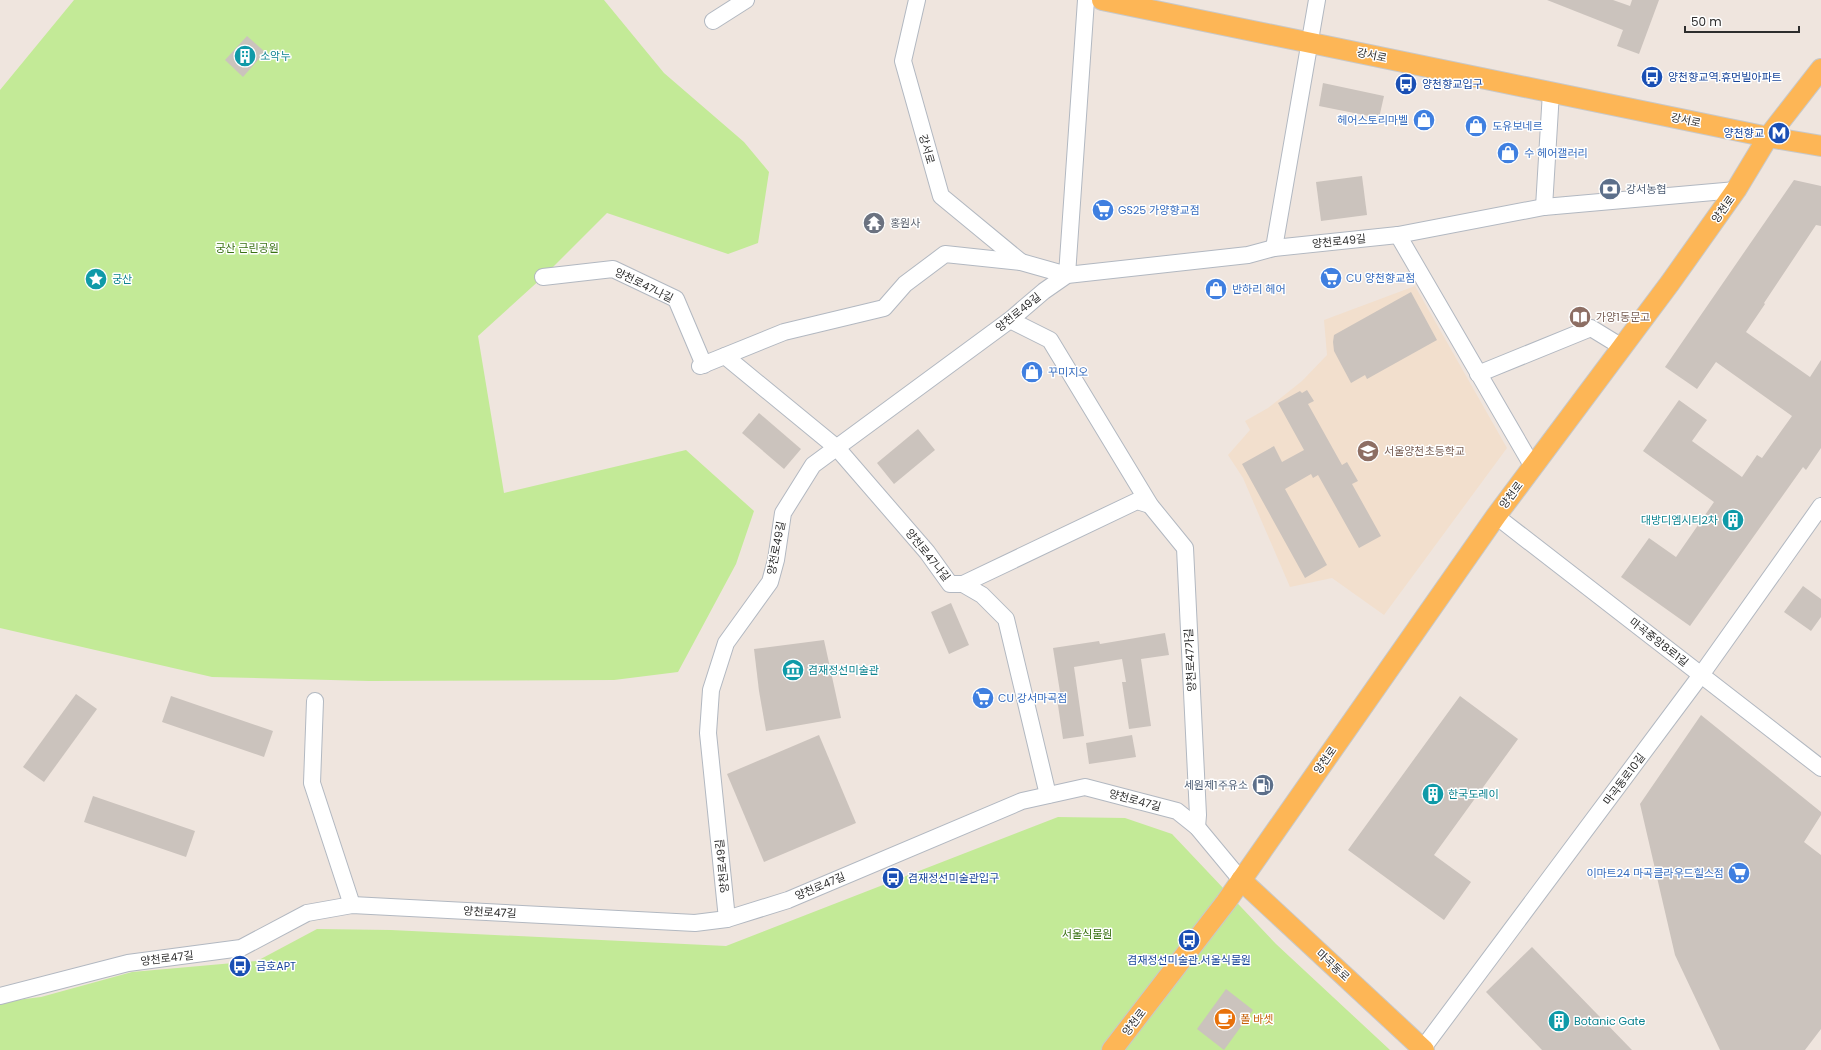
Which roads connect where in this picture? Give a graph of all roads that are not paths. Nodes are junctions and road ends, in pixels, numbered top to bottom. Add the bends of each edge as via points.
1 (746, 0) edge
2 (917, 0) edge
3 (1086, 0) edge
4 (1102, 0) edge
5 (1317, 0) edge
6 (1144, 4) edge
7 (713, 21) dead end
8 (1311, 42) junction
9 (1821, 69) edge
10 (1550, 92) junction
11 (1768, 137) junction
12 (1821, 146) edge
13 (1736, 190) junction
14 (1544, 206) junction
15 (1398, 235) junction
16 (1274, 248) junction
17 (1021, 262) junction
18 (1067, 275) junction
19 (543, 277) dead end
20 (1010, 320) junction
21 (1622, 347) junction
22 (725, 356) junction
23 (1478, 374) junction
24 (837, 448) junction
25 (1533, 467) junction
26 (1150, 505) junction
27 (1820, 511) edge
28 (1496, 516) junction
29 (963, 584) junction
30 (1701, 675) junction
31 (315, 701) dead end
32 (1821, 768) edge
33 (1048, 794) junction
34 (1197, 827) junction
35 (1242, 880) junction
36 (352, 905) junction
37 (727, 919) junction
38 (0, 996) edge
39 (1423, 1049) edge
40 (1112, 1050) edge

1 - 7 street
2 - 17 street, 강서로 via 903,61 941,196
3 - 18 street
4 - 6 main road, 강서로
5 - 8 street
6 - 8 main road, 강서로
8 - 10 main road, 강서로
8 - 16 street
9 - 11 main road, 양천로
10 - 11 main road, 강서로
10 - 14 street
11 - 12 main road, 강서로
11 - 13 main road, 양천로
13 - 14 street, 양천로49길
13 - 21 main road, 양천로
14 - 15 street, 양천로49길
15 - 16 street, 양천로49길
15 - 23 street
16 - 18 street, 양천로49길 via 1248,255
17 - 18 street, 양천로47나길
17 - 22 street, 양천로47나길 via 946,254 904,284 884,308 784,332
18 - 20 street, 양천로49길
19 - 22 street, 양천로47나길 via 613,269 676,299 702,365
20 - 24 street, 양천로49길
20 - 26 street, 양천로47가길 via 1050,340
21 - 23 street via 1591,328
21 - 25 main road, 양천로
22 - 24 street, 양천로47나길
23 - 25 street
24 - 29 street, 양천로47나길 via 928,552 950,584
24 - 37 street, 양천로49길 via 813,465 783,513 770,582 726,643 711,690 708,733
25 - 28 main road, 양천로
26 - 29 street via 1137,500
26 - 34 street, 양천로47가길 via 1185,548
27 - 30 street, 마곡동로10길
28 - 30 street, 마곡중앙8로1길
28 - 35 main road, 양천로
29 - 33 street, 양천로47나길 via 982,595 1006,618
30 - 32 street, 마곡중앙8로1길
30 - 39 street, 마곡동로10길
31 - 36 street via 312,783
33 - 34 street, 양천로47길 via 1085,787 1177,811
33 - 37 street, 양천로47길 via 1022,801 788,900
34 - 35 street, 양천로47길
35 - 39 main road, 마곡동로
35 - 40 main road, 양천로
36 - 37 street, 양천로47길 via 695,923
36 - 38 street, 양천로47길 via 307,913 241,948 128,963

